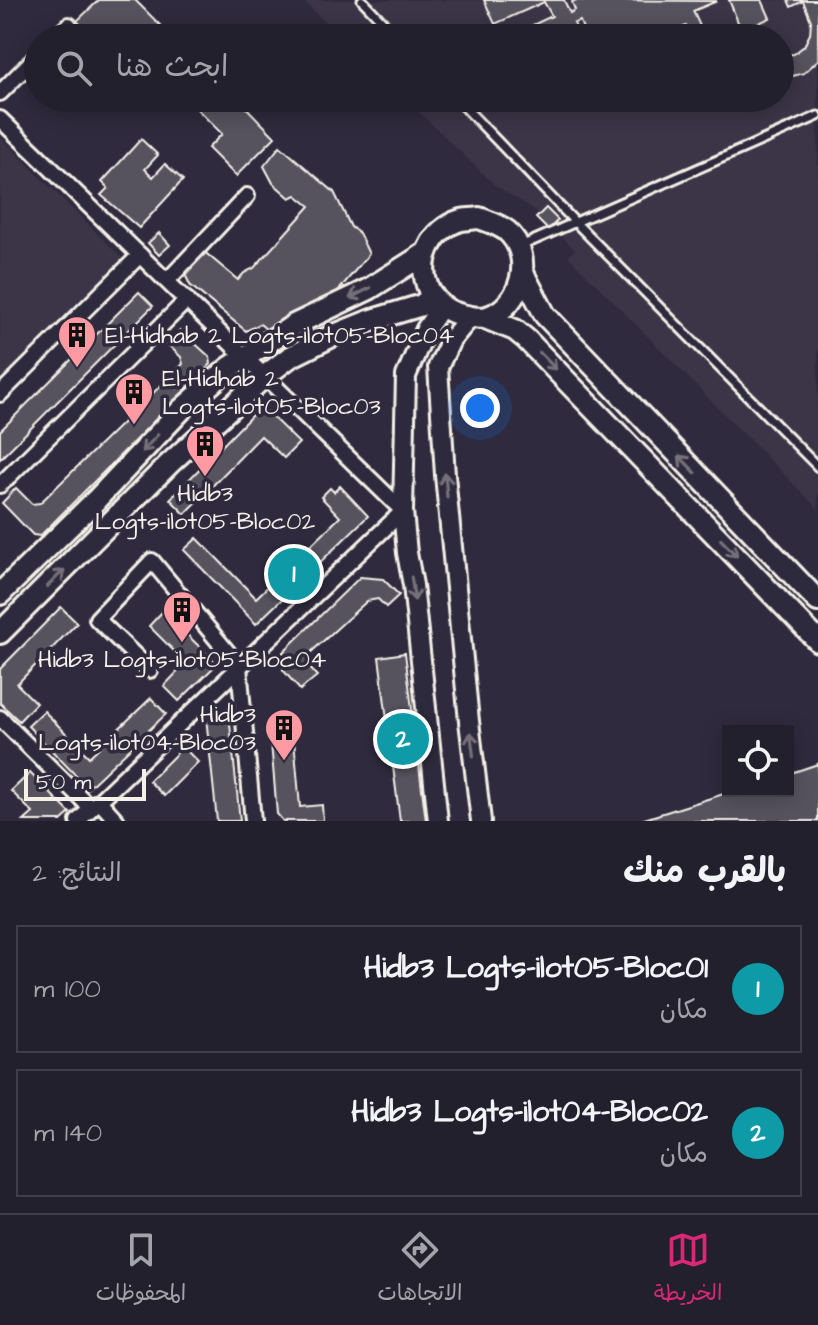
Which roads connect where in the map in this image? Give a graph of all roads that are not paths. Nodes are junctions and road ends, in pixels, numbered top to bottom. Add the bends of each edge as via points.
1 (362, 0) edge
2 (385, 24) edge
3 (24, 69) edge
4 (0, 93) edge
5 (469, 112) edge
6 (818, 116) edge
7 (0, 119) edge
8 (247, 196) dead end
9 (576, 223) junction
10 (519, 247) junction
11 (426, 253) junction
12 (140, 255) junction
13 (523, 273) junction
14 (167, 281) junction
15 (187, 300) junction
16 (437, 301) junction
17 (478, 318) junction
18 (245, 356) junction
19 (265, 376) junction
20 (0, 394) edge
21 (818, 467) edge
22 (0, 485) edge
23 (403, 511) junction
24 (0, 594) edge
25 (818, 601) edge
26 (0, 633) edge
27 (818, 641) edge
28 (239, 666) junction
29 (150, 670) dead end
30 (0, 718) edge
31 (95, 804) junction
32 (78, 821) edge
33 (117, 821) edge
34 (253, 821) edge
35 (438, 821) edge
36 (481, 821) edge

1 - 2 lane
3 - 4 street
5 - 9 lane
6 - 9 lane
7 - 12 street
8 - 14 street
9 - 10 lane
9 - 21 lane
10 - 11 main road via 509,233 479,218 447,226
10 - 13 main road
11 - 16 main road via 426,283
11 -> 18 main road
12 - 14 street
12 - 20 street
13 - 17 main road via 512,300
25 -> 13 main road via 545,315
14 - 15 street
15 - 18 street
15 - 22 street
16 - 17 main road via 454,314
16 - 19 main road via 332,336
16 - 23 street via 406,376
17 -> 27 main road via 526,339
36 -> 17 street via 438,367 451,340
18 - 19 street
18 -> 24 main road via 181,410
19 - 23 street
26 -> 19 main road
23 - 28 street
23 -> 35 street
28 - 29 street via 152,561 97,619
28 - 31 street
28 - 34 street
30 - 31 street
31 - 32 street
31 - 33 street

